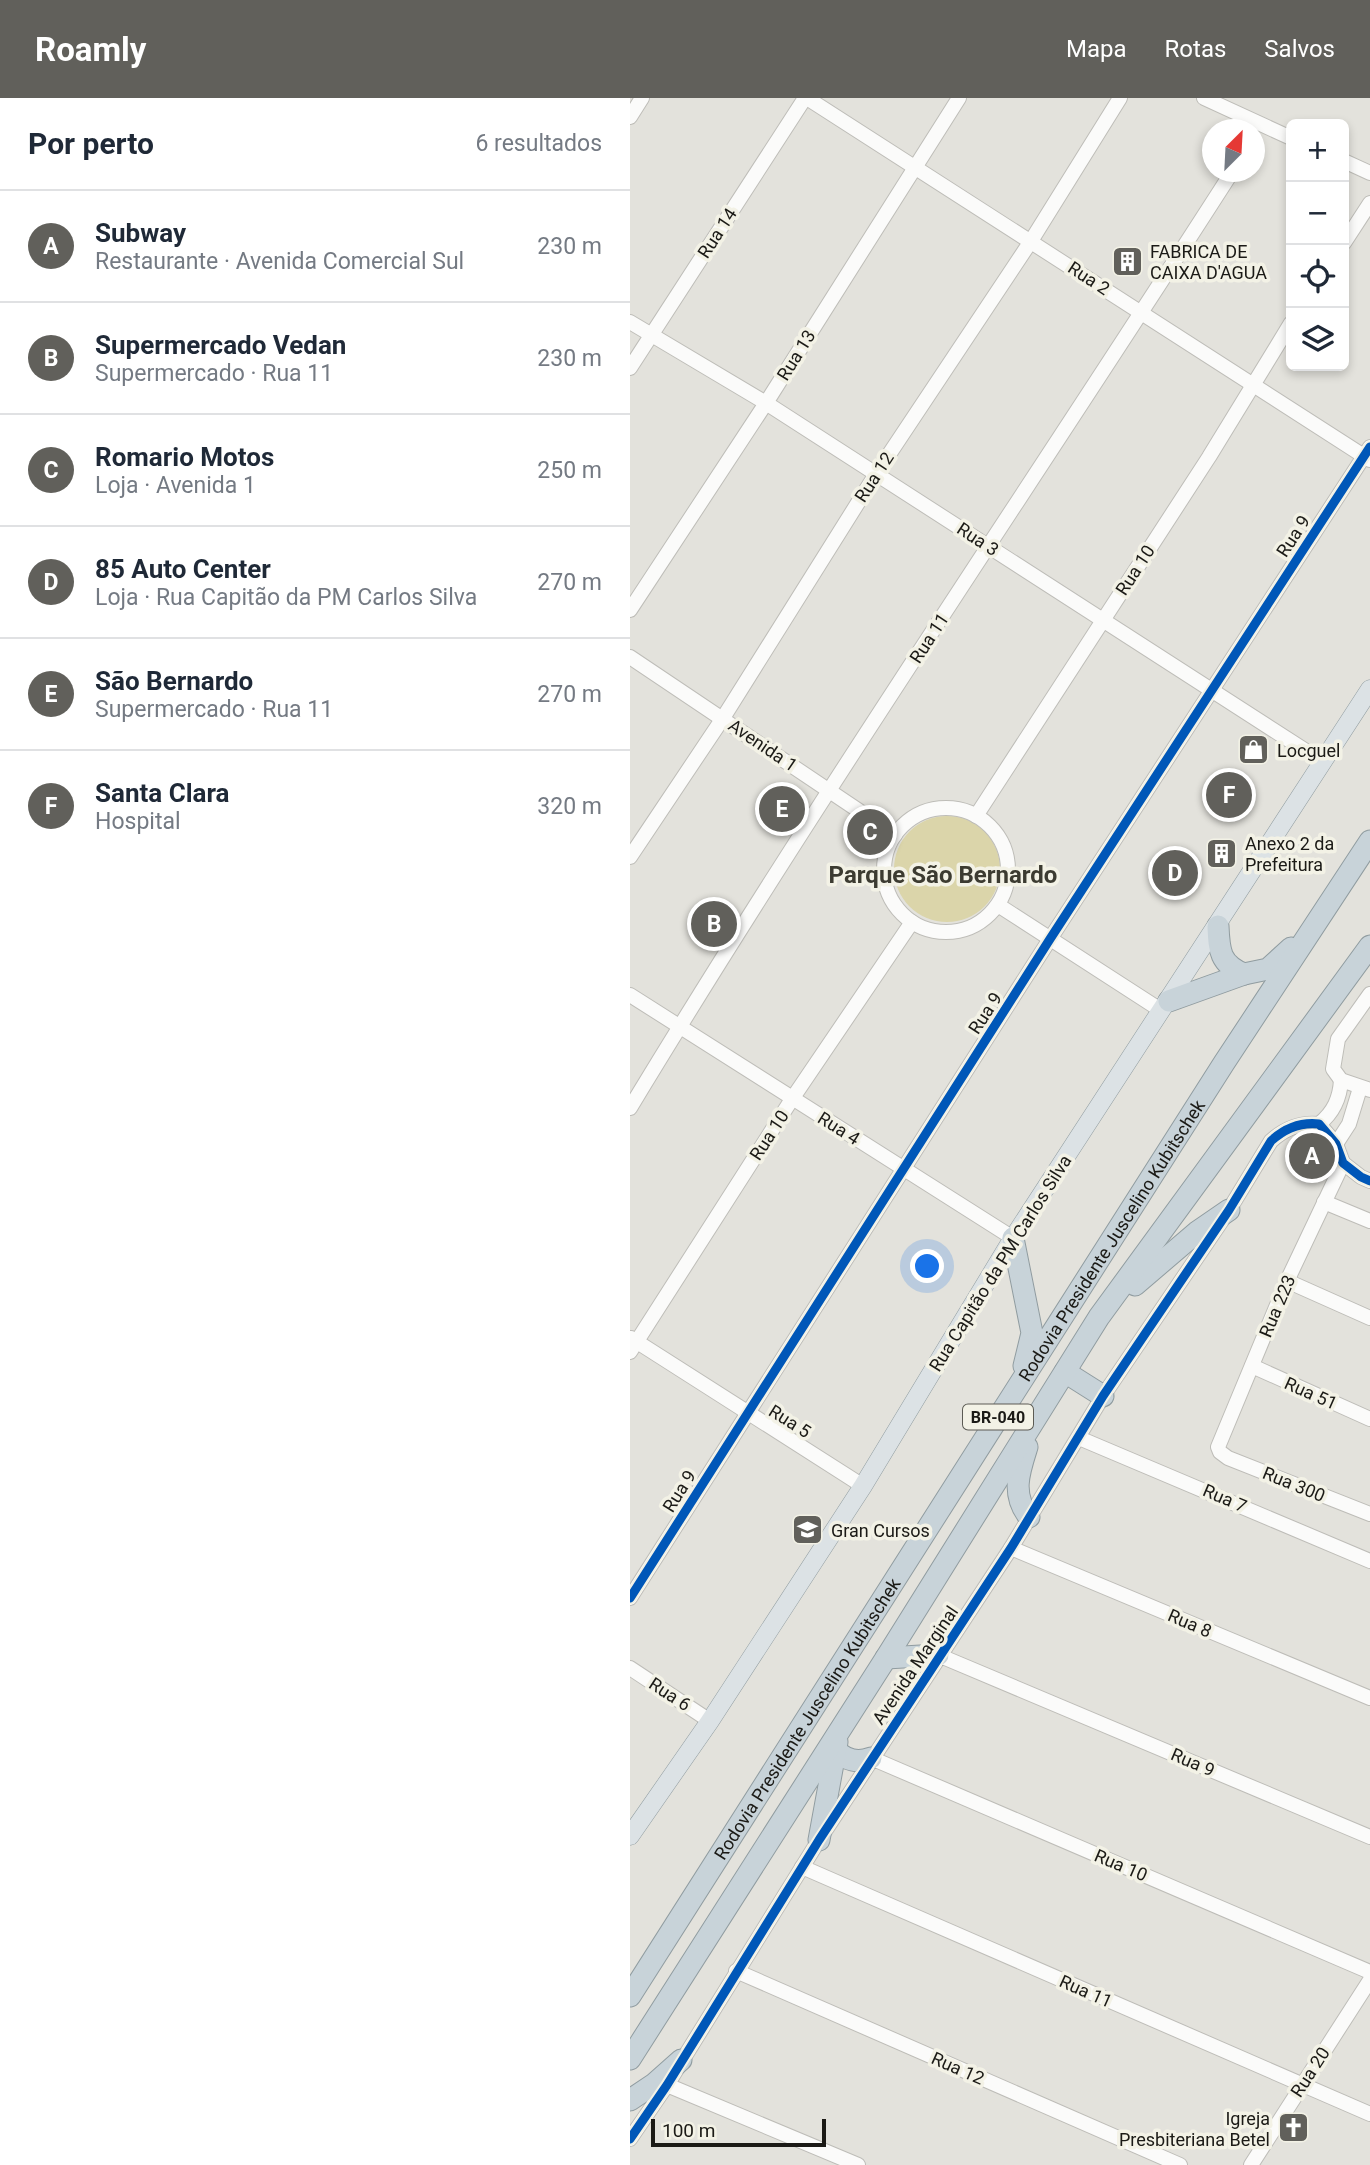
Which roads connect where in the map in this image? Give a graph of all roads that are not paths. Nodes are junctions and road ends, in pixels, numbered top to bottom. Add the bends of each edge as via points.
1 (642, 98) edge
2 (806, 98) edge
3 (959, 98) edge
4 (1119, 98) edge
5 (1204, 98) edge
6 (630, 117) edge
7 (1238, 119) edge
8 (1265, 132) edge
9 (1286, 137) edge
10 (1349, 163) edge
11 (916, 167) junction
12 (1370, 173) edge
13 (1226, 182) edge
14 (1370, 203) edge
15 (1349, 235) edge
16 (1031, 241) junction
17 (1142, 313) junction
18 (630, 322) edge
19 (1286, 331) edge
20 (651, 335) junction
21 (630, 368) edge
22 (1251, 385) junction
23 (766, 403) junction
24 (1368, 454) edge
25 (876, 474) junction
26 (989, 546) junction
27 (630, 610) edge
28 (1102, 620) junction
29 (630, 657) edge
30 (1212, 689) junction
31 (1370, 689) edge
32 (723, 718) junction
33 (1323, 762) junction
34 (831, 791) junction
35 (976, 816) junction
36 (895, 835) junction
37 (1370, 841) edge
38 (630, 857) edge
39 (998, 905) junction
40 (912, 922) junction
41 (1218, 926) junction
42 (1313, 929) junction
43 (1050, 939) junction
44 (1370, 946) edge
45 (1244, 974) junction
46 (1370, 994) edge
47 (630, 995) edge
48 (1165, 1006) junction
49 (680, 1026) junction
50 (1341, 1080) junction
51 (1365, 1089) edge
52 (792, 1099) junction
53 (630, 1108) edge
54 (1319, 1124) junction
55 (1336, 1144) junction
56 (1343, 1163) junction
57 (904, 1169) junction
58 (1370, 1181) edge
59 (1324, 1202) junction
60 (1229, 1210) junction
61 (1370, 1221) edge
62 (1013, 1238) junction
63 (1287, 1281) junction
64 (1100, 1317) junction
65 (1370, 1318) edge
66 (632, 1343) edge
67 (1251, 1366) junction
68 (1065, 1372) junction
69 (1012, 1396) junction
70 (1103, 1396) junction
71 (747, 1413) junction
72 (1037, 1418) junction
73 (1370, 1419) edge
74 (1079, 1438) junction
75 (1220, 1452) joint
76 (863, 1486) junction
77 (1370, 1514) edge
78 (1029, 1517) junction
79 (1011, 1548) junction
80 (1370, 1561) edge
81 (630, 1598) edge
82 (938, 1655) junction
83 (886, 1658) junction
84 (630, 1668) edge
85 (1370, 1698) edge
86 (710, 1720) junction
87 (837, 1742) junction
88 (871, 1758) junction
89 (630, 1836) edge
90 (1370, 1836) edge
91 (819, 1840) junction
92 (802, 1867) junction
93 (736, 1971) junction
94 (1370, 1972) edge
95 (1370, 1980) edge
96 (630, 1996) edge
97 (630, 2059) edge
98 (681, 2060) junction
99 (667, 2085) junction
100 (1302, 2085) junction
101 (630, 2100) edge
102 (1370, 2114) edge
103 (630, 2139) edge
104 (858, 2165) edge
105 (1180, 2165) edge
106 (1251, 2165) edge

1 - 6 street
2 - 11 street, Rua 2
2 - 20 street, Rua 14
3 - 11 street, Rua 13
4 - 16 street, Rua 12
5 - 7 street
8 - 9 street
10 - 12 street
11 - 16 street, Rua 2
11 - 23 street, Rua 13
13 - 17 street, Rua 11
14 - 15 street
16 - 17 street, Rua 2
16 - 25 street, Rua 12
17 - 22 street, Rua 2
17 - 26 street, Rua 11
18 - 20 street, Rua 3
19 - 22 street, Rua 10
20 - 21 street, Rua 14
20 - 23 street, Rua 3
22 - 24 street, Rua 2
22 - 28 street, Rua 10
23 - 25 street, Rua 3
23 - 27 street, Rua 13
24 - 30 street, Rua 9
25 - 26 street, Rua 3
25 - 32 street, Rua 12
26 - 28 street, Rua 3
26 - 34 street, Rua 11
28 - 30 street, Rua 3
28 - 35 street, Rua 10
29 - 32 street, Avenida 1
30 - 33 street, Rua 3
30 - 43 street, Rua 9
31 - 33 main road, Rua Capitão da PM Carlos Silva
32 - 34 street, Avenida 1
32 - 38 street, Rua 12
33 - 41 main road, Rua Capitão da PM Carlos Silva
34 - 36 street, Avenida 1
34 - 49 street, Rua 11
35 - 36 street via 940,808 906,822
35 - 39 street via 992,828 1006,856 1006,886
36 - 40 street via 884,873 888,892
37 - 42 highway, Rodovia Presidente Juscelino Kubitschek / BR-040
39 - 40 street via 968,928 949,932
39 - 43 street
40 - 52 street, Rua 10
41 - 45 highway via 1222,958 1231,969
41 - 48 main road, Rua Capitão da PM Carlos Silva
42 - 45 highway via 1274,965
42 - 69 highway, Rodovia Presidente Juscelino Kubitschek / BR-040
43 - 48 street
43 - 57 street, Rua 9
44 - 64 highway, Rodovia Presidente Juscelino Kubitschek / BR-040
45 - 48 highway
46 - 50 street via 1338,1039 1333,1069
47 - 49 street, Rua 4
48 - 62 main road, Rua Capitão da PM Carlos Silva
49 - 52 street, Rua 4
49 - 53 street, Rua 11
50 - 51 street
50 - 54 street via 1336,1104
51 - 55 street
52 - 57 street, Rua 4
52 - 66 street, Rua 10
54 - 55 street
54 - 60 street, Avenida Marginal via 1278,1134
55 - 56 street
56 - 58 street
56 - 59 street, Rua 223
57 - 62 street, Rua 4
57 - 71 street, Rua 9
59 - 61 street
59 - 63 street, Rua 223
60 - 64 highway
60 - 70 street, Avenida Marginal
62 - 69 highway via 1032,1333
62 - 76 main road, Rua Capitão da PM Carlos Silva
63 - 65 street
63 - 67 street, Rua 223
64 - 68 highway, Rodovia Presidente Juscelino Kubitschek / BR-040
66 - 71 street, Rua 5
67 - 73 street, Rua 51
67 - 75 street, Rua 223 via 1219,1441
68 - 70 highway
68 - 72 highway, Rodovia Presidente Juscelino Kubitschek / BR-040
69 - 96 highway, Rodovia Presidente Juscelino Kubitschek / BR-040
70 - 74 street, Avenida Marginal
71 - 76 street, Rua 5
71 - 81 street, Rua 9
72 - 78 highway via 1018,1491 1020,1505
72 - 83 highway, Rodovia Presidente Juscelino Kubitschek / BR-040
74 - 78 street, Avenida Marginal
74 - 80 street, Rua 7
75 - 77 street, Rua 300
76 - 86 main road, Rua Capitão da PM Carlos Silva
78 - 79 street, Avenida Marginal
79 - 82 street, Avenida Marginal
79 - 85 street, Rua 8
82 - 83 highway
82 - 88 street, Avenida Marginal
82 - 90 street, Rua 9
83 - 87 highway, Rodovia Presidente Juscelino Kubitschek / BR-040
84 - 86 street, Rua 6
86 - 89 main road, Rua Capitão da PM Carlos Silva
87 - 88 highway via 841,1756 862,1762
87 - 91 highway
87 - 97 highway, Rodovia Presidente Juscelino Kubitschek / BR-040
88 - 91 street, Avenida Marginal
88 - 94 street, Rua 10
91 - 92 street, Avenida Marginal
92 - 93 street, Avenida Marginal
92 - 100 street, Rua 11
93 - 98 street, Avenida Marginal
93 - 105 street, Rua 12
95 - 100 street, Rua 20
98 - 99 street, Avenida Marginal
98 - 101 highway
99 - 103 street, Avenida Marginal
99 - 104 street
100 - 102 street, Rua 11
100 - 106 street, Rua 20

